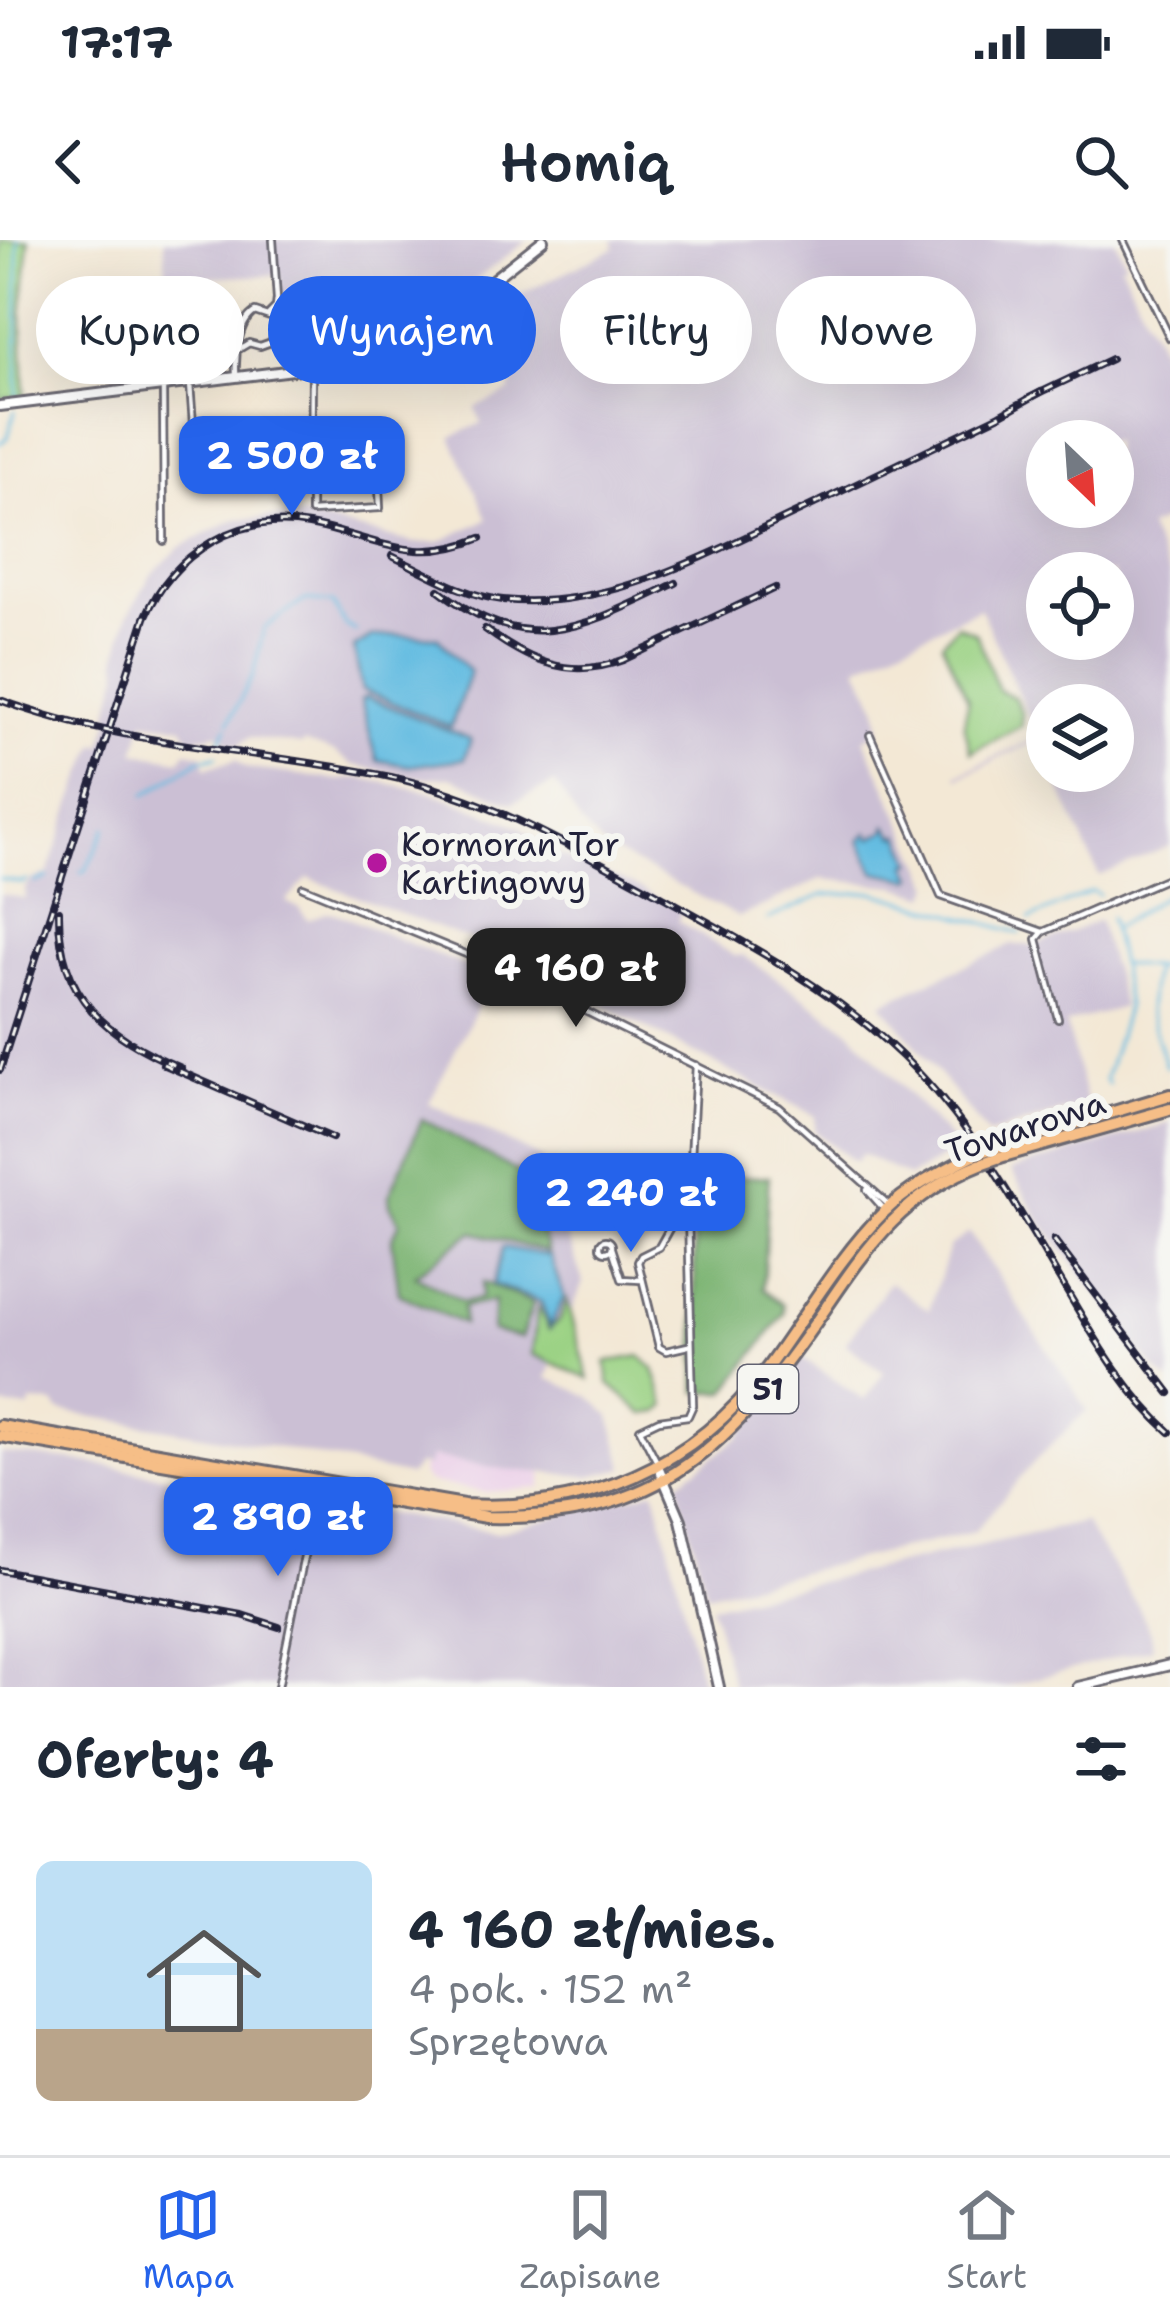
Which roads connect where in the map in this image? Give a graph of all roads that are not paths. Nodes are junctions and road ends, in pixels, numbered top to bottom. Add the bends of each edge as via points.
1 (273, 240) edge
2 (543, 240) edge
3 (1123, 240) edge
4 (275, 276) edge
5 (497, 276) edge
6 (268, 314) edge
7 (244, 321) edge
8 (244, 336) edge
9 (1170, 338) edge
10 (268, 341) edge
11 (249, 343) junction
12 (244, 346) edge
13 (190, 384) joint
14 (312, 384) edge
15 (164, 388) junction
16 (5, 406) edge
17 (209, 422) dead end
18 (379, 487) dead end
19 (164, 541) dead end
20 (870, 735) dead end
21 (1170, 877) edge
22 (303, 887) dead end
23 (1043, 932) junction
24 (1058, 1019) dead end
25 (696, 1065) junction
26 (1170, 1095) edge
27 (1170, 1109) edge
28 (1084, 1128) junction
29 (892, 1212) junction
30 (688, 1215) junction
31 (612, 1248) dead end
32 (640, 1280) junction
33 (690, 1346) junction
34 (0, 1426) edge
35 (0, 1436) edge
36 (658, 1466) junction
37 (663, 1480) junction
38 (318, 1485) junction
39 (1170, 1665) edge
40 (278, 1687) edge
41 (719, 1687) edge
42 (1078, 1687) edge

1 - 4 street
2 - 5 street
3 - 9 street
6 - 7 street
8 - 11 street
10 - 11 street
11 - 12 street
13 - 15 street
13 - 17 street via 193,424
14 - 18 street via 311,512 380,508
15 - 16 street
15 - 19 street
20 - 23 street via 941,896
21 - 23 street
22 - 25 street via 490,964
23 - 24 street via 1037,939
25 - 29 street via 779,1107
25 - 30 street
26 - 28 main road, Towarowa / 51
27 - 28 main road, Towarowa / 51
28 - 29 main road, Towarowa / 51, bridge via 930,1178
29 - 36 main road, Towarowa / 51 via 844,1259 739,1402
29 - 37 main road, Towarowa / 51 via 752,1410
30 - 32 street via 640,1256
30 - 33 street
31 - 32 street via 622,1279
32 - 33 street via 659,1347
33 - 36 street via 693,1412 640,1430
34 - 38 main road, 51
35 - 38 main road, 51
36 - 37 street
36 - 38 main road, Towarowa / 51 via 595,1493 509,1506
37 - 38 main road, Towarowa / 51 via 585,1508 517,1517
37 - 41 street via 681,1520
38 - 40 street
39 - 42 street

